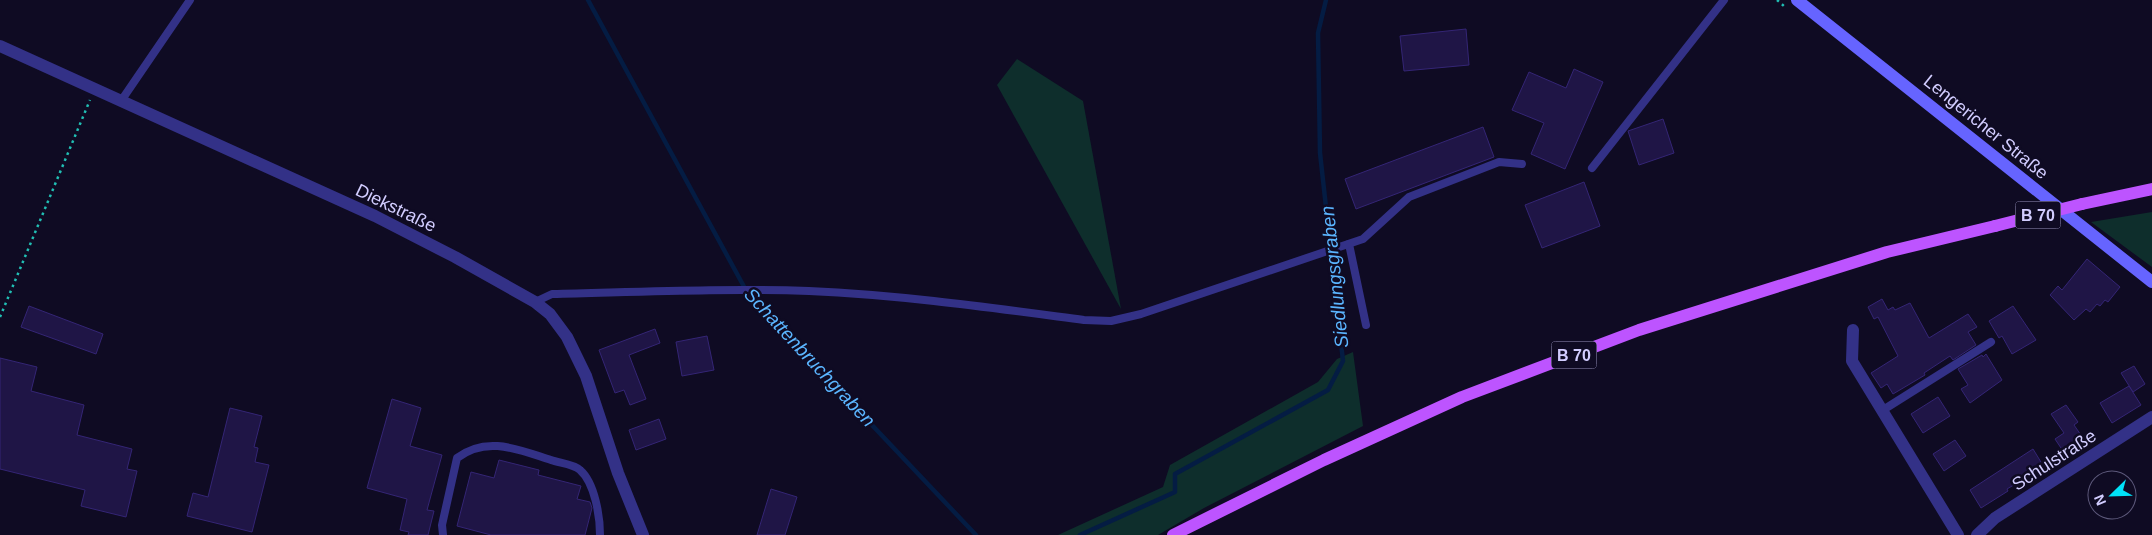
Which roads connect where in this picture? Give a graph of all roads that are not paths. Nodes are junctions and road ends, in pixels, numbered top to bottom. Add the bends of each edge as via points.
1 (190, 0) edge
2 (1724, 0) edge
3 (1797, 0) edge
4 (0, 46) edge
5 (121, 101) junction
6 (1522, 164) dead end
7 (1592, 168) dead end
8 (2152, 189) edge
9 (1346, 245) junction
10 (2152, 282) edge
11 (535, 302) junction
12 (1366, 325) dead end
13 (1853, 330) dead end
14 (1991, 342) dead end
15 (1883, 410) junction
16 (2152, 417) edge
17 (443, 535) edge
18 (600, 535) edge
19 (643, 535) edge
20 (1173, 535) edge
21 (1958, 535) edge
22 (1977, 535) edge

1 - 5 lane
2 - 7 lane
3 - 10 main road, Lengericher Straße
4 - 5 street, Diekstraße
5 - 11 street, Diekstraße via 375,216
6 - 9 lane via 1499,162 1409,197 1362,240
8 - 20 main road, B 70, bridge via 1887,252 1639,330 1462,397 1324,460
9 - 11 lane via 1141,314 1111,321 911,298 809,291 552,294
9 - 12 lane
11 - 19 street, Diekstraße via 550,314 567,337 586,376
13 - 15 street via 1852,361
14 - 15 lane
15 - 21 street
16 - 22 street, Schulstraße via 1995,518
17 - 18 lane via 442,525 457,458 468,449 482,446 506,446 580,469 596,502

